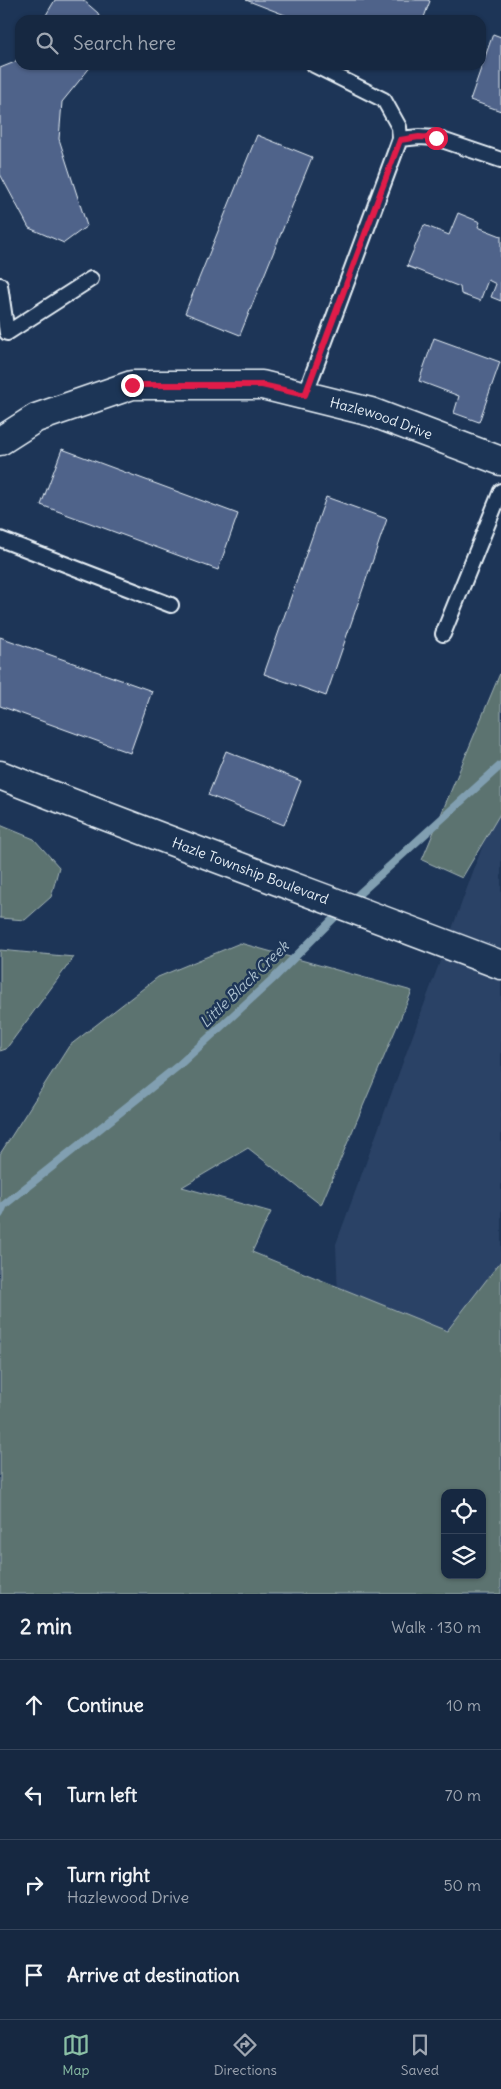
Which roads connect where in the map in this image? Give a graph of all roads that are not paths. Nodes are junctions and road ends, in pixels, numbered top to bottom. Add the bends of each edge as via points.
1 (324, 70) edge
2 (400, 140) junction
3 (501, 160) edge
4 (91, 279) dead end
5 (0, 285) edge
6 (305, 395) junction
7 (0, 442) edge
8 (501, 461) edge
9 (501, 491) edge
10 (0, 539) edge
11 (171, 605) dead end
12 (443, 634) dead end
13 (0, 775) edge
14 (501, 965) edge

1 - 2 lane via 384,100 399,127
2 - 3 lane via 436,138
2 - 6 lane
4 - 5 lane via 7,333
6 - 7 street, Hazlewood Drive via 262,385 132,385 36,418
6 - 8 street, Hazlewood Drive via 371,412
9 - 12 lane
10 - 11 lane
13 - 14 street, Hazle Township Boulevard

